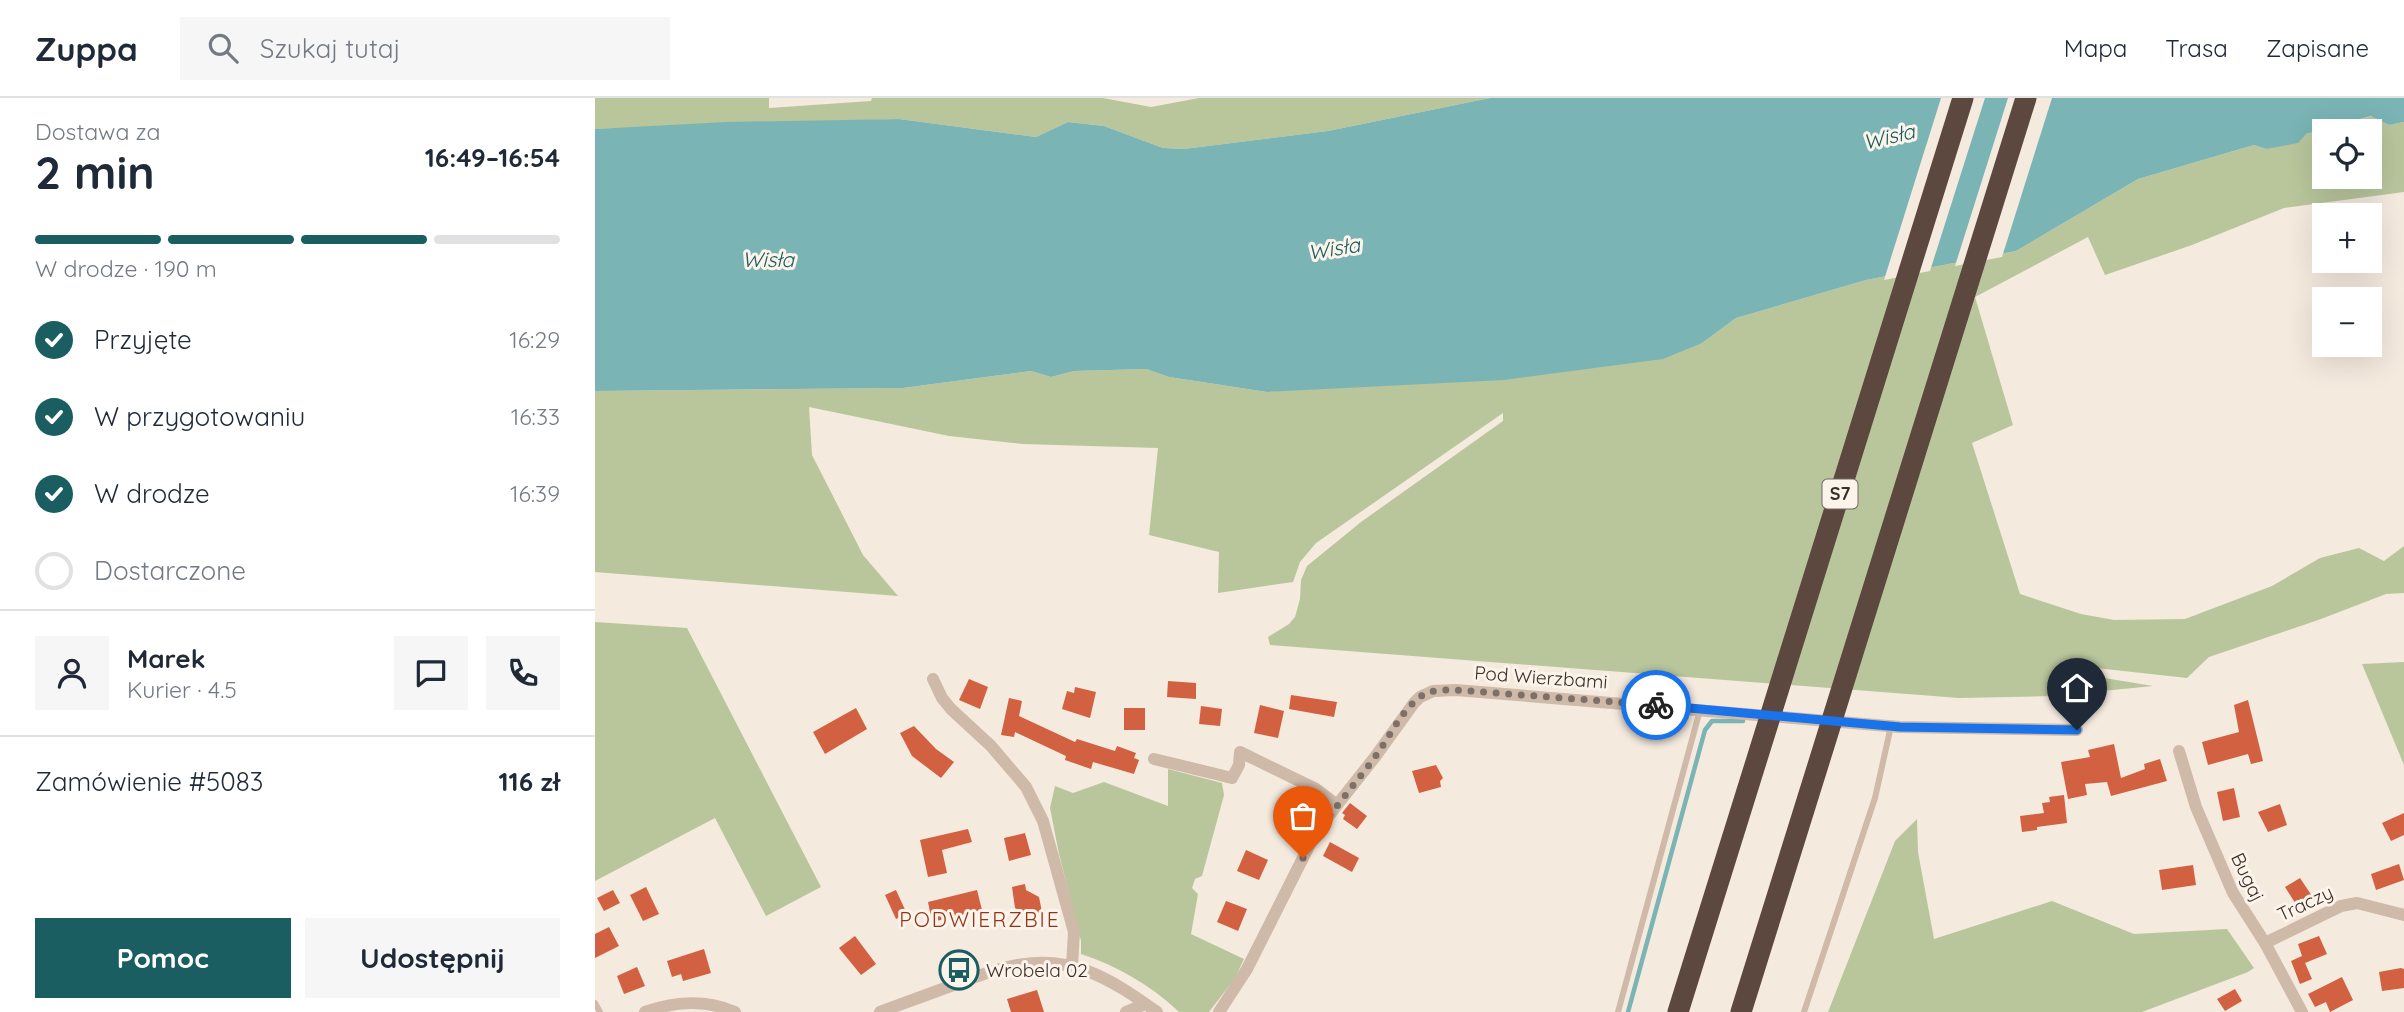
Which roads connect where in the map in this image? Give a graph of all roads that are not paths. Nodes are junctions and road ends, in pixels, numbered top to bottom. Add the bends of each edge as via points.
1 (1963, 98) edge
2 (2026, 98) edge
3 (933, 679) dead end
4 (1700, 709) junction
5 (1891, 726) junction
6 (2077, 730) dead end
7 (2179, 751) dead end
8 (1154, 759) dead end
9 (1337, 805) junction
10 (2404, 915) edge
11 (2265, 943) junction
12 (1072, 966) junction
13 (595, 1003) edge
14 (1146, 1004) junction
15 (600, 1012) edge
16 (645, 1012) edge
17 (736, 1012) edge
18 (880, 1012) edge
19 (1126, 1012) edge
20 (1157, 1012) edge
21 (1219, 1012) edge
22 (1618, 1012) edge
23 (1678, 1012) edge
24 (1741, 1012) edge
25 (1804, 1012) edge
26 (2302, 1012) edge

1 - 23 highway, S7
2 - 24 highway
3 - 12 street via 951,709 1026,787 1043,821 1074,932
4 - 5 street, Pod Wierzbami
4 - 9 street, Pod Wierzbami via 1433,691 1406,710
4 - 22 lane
5 - 6 street, Pod Wierzbami
5 - 25 lane via 1875,798
7 - 11 street, Bugaj via 2209,841 2233,893
8 - 9 street via 1232,778 1240,752 1316,789
9 - 21 street, Pod Wierzbami via 1314,836 1247,969
10 - 11 street, Traczy via 2357,903 2341,906
11 - 26 street, Bugaj
12 - 14 street via 1100,976
12 - 18 street via 1046,962 1007,965
13 - 15 lane
14 - 19 street
14 - 20 street
16 - 17 street via 696,1002

